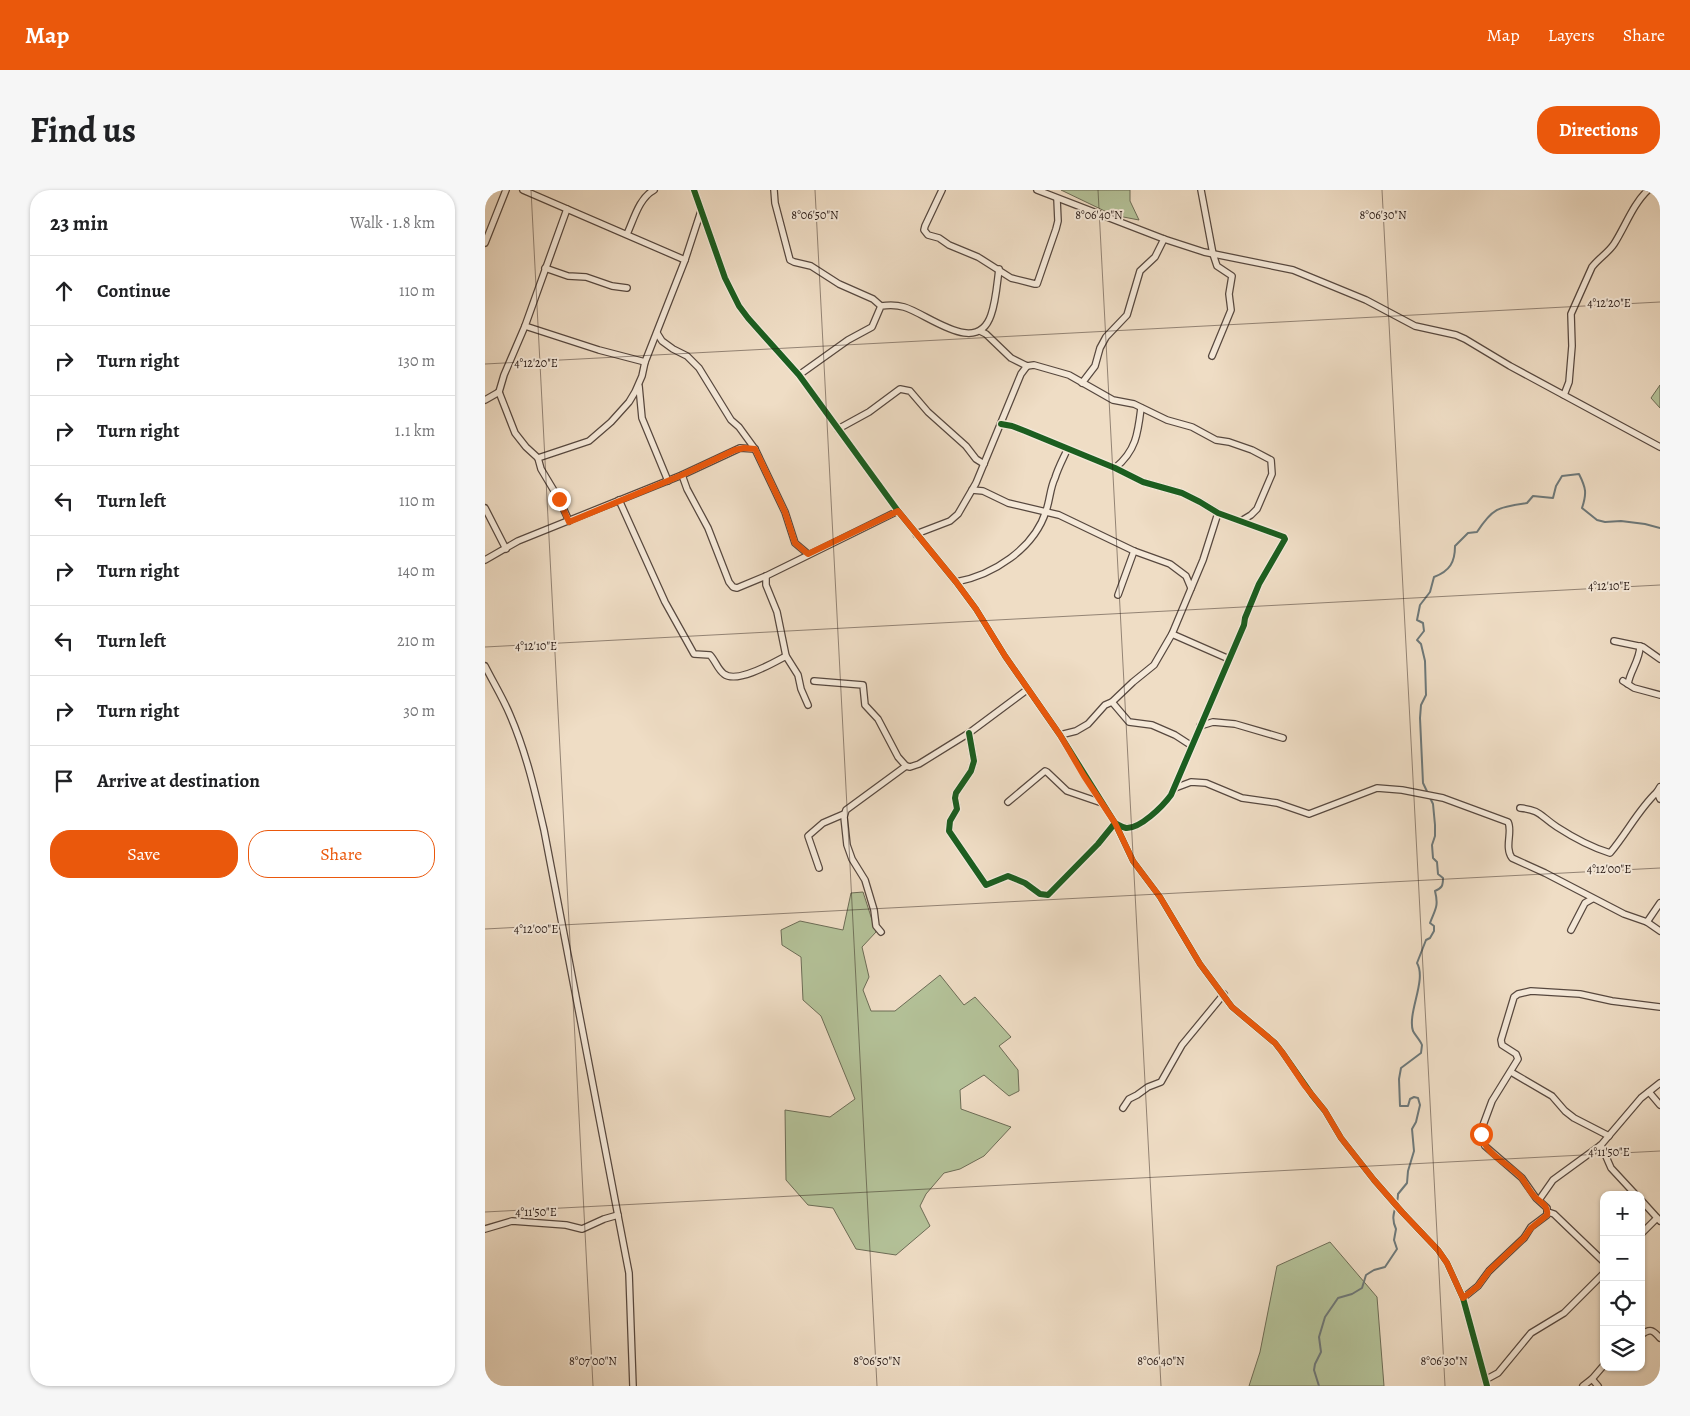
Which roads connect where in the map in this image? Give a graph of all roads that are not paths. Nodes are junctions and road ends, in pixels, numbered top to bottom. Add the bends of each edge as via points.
1 (506, 190) edge
2 (523, 190) edge
3 (654, 190) edge
4 (694, 190) edge
5 (774, 190) edge
6 (942, 190) edge
7 (1037, 190) edge
8 (1201, 190) edge
9 (1648, 190) edge
10 (1057, 198) junction
11 (567, 210) junction
12 (701, 210) junction
13 (627, 234) junction
14 (1164, 239) junction
15 (485, 244) edge
16 (1213, 254) junction
17 (685, 260) junction
18 (545, 268) junction
19 (999, 269) junction
20 (627, 288) dead end
21 (881, 306) junction
22 (525, 326) junction
23 (980, 330) junction
24 (657, 333) junction
25 (1212, 356) dead end
26 (645, 362) junction
27 (1027, 366) junction
28 (799, 375) junction
29 (639, 384) junction
30 (1082, 384) junction
31 (499, 392) junction
32 (1564, 395) junction
33 (485, 400) edge
34 (1141, 408) junction
35 (1001, 424) junction
36 (838, 429) junction
37 (1660, 447) edge
38 (755, 449) junction
39 (1067, 450) junction
40 (538, 458) junction
41 (984, 464) junction
42 (1115, 468) junction
43 (682, 475) junction
44 (668, 481) junction
45 (972, 490) junction
46 (619, 500) junction
47 (485, 508) edge
48 (898, 511) junction
49 (1046, 512) junction
50 (1218, 513) junction
51 (1241, 520) junction
52 (569, 522) junction
53 (916, 534) junction
54 (505, 549) junction
55 (1135, 551) junction
56 (808, 554) junction
57 (485, 560) edge
58 (766, 576) junction
59 (956, 582) junction
60 (1191, 588) junction
61 (1118, 595) dead end
62 (1172, 634) junction
63 (1614, 641) dead end
64 (1640, 646) junction
65 (786, 656) junction
66 (1229, 659) junction
67 (1660, 659) edge
68 (485, 666) edge
69 (814, 681) dead end
70 (1028, 689) junction
71 (1660, 695) edge
72 (1112, 702) junction
73 (808, 705) dead end
74 (1200, 726) junction
75 (969, 733) junction
76 (1060, 735) junction
77 (1283, 738) dead end
78 (1192, 746) junction
79 (906, 766) junction
80 (1175, 788) junction
81 (1659, 789) edge
82 (1660, 799) edge
83 (1009, 802) dead end
84 (1102, 803) junction
85 (1519, 808) dead end
86 (844, 814) junction
87 (1115, 823) junction
88 (819, 868) dead end
89 (1592, 899) junction
90 (1660, 903) edge
91 (1647, 922) junction
92 (1571, 930) dead end
93 (1660, 931) edge
94 (881, 932) dead end
95 (1224, 994) junction
96 (1660, 1007) edge
97 (1511, 1072) junction
98 (1660, 1083) edge
99 (1649, 1092) junction
100 (1660, 1105) edge
101 (1123, 1108) dead end
102 (1609, 1136) junction
103 (1601, 1144) junction
104 (1632, 1191) edge
105 (1539, 1200) junction
106 (1645, 1204) edge
107 (1548, 1212) junction
108 (618, 1216) junction
109 (1659, 1219) edge
110 (485, 1229) edge
111 (1645, 1231) edge
112 (1600, 1258) edge
113 (1600, 1277) edge
114 (1463, 1298) junction
115 (1645, 1332) edge
116 (1660, 1338) edge
117 (1600, 1370) edge
118 (1592, 1379) junction
119 (1486, 1383) edge
120 (633, 1386) edge
121 (1583, 1386) edge
122 (1599, 1386) edge

1 - 15 street
2 - 11 street
3 - 13 street via 642,201
4 - 12 street
5 - 21 street via 790,260 811,266
6 - 19 street via 924,230 928,235
7 - 10 street
8 - 16 street
9 - 32 street via 1609,251 1592,267 1571,309 1572,346 1569,382
10 - 14 street
10 - 19 street via 1056,230 1037,284 1011,278
11 - 13 street
11 - 18 street
12 - 17 street
12 - 28 street via 725,278 739,306
13 - 17 street
14 - 16 street
14 - 30 street via 1155,258 1140,271 1127,315 1106,337 1095,366
16 - 25 street via 1217,266 1230,274 1232,280 1229,294 1231,310
16 - 32 street via 1293,270 1365,300 1415,326 1465,338
17 - 24 street
18 - 20 street
18 - 22 street
19 - 23 street via 992,314 987,325
21 - 23 street via 903,307 964,334
21 - 28 street via 872,327 847,340
22 - 26 street
22 - 31 street
23 - 27 street via 1011,358
24 - 26 street
24 - 38 street via 662,341 687,356 699,368 731,420
26 - 29 street
27 - 30 street via 1063,373
27 - 35 street via 1018,379
28 - 36 street
29 - 40 street via 619,414 589,441
29 - 44 street via 640,410
30 - 34 street via 1113,400
31 - 33 street
31 - 40 street via 515,433
32 - 37 street
34 - 42 street via 1135,441 1125,459
34 - 51 street via 1174,424 1192,427 1216,440 1252,450 1271,460 1272,474 1260,503 1251,515
35 - 39 street
35 - 41 street
36 - 41 street via 869,412 900,389 905,389 966,446 975,459
36 - 48 street
38 - 43 street via 740,448
38 - 56 street via 785,512 795,543
39 - 42 street
39 - 49 street via 1054,478
40 - 52 street via 541,470
41 - 45 street
42 - 50 street via 1143,482 1188,496
43 - 44 street
43 - 58 street via 733,587
44 - 46 street
45 - 49 street
45 - 53 street via 954,519
46 - 52 street
46 - 65 street via 665,602 694,654 711,655 723,674 741,676
47 - 54 street
48 - 53 street
48 - 56 street
49 - 55 street
49 - 59 street via 1027,543 1013,556 983,574
50 - 51 street
50 - 60 street
51 - 66 street via 1285,539 1259,584
52 - 54 street
53 - 59 street
54 - 57 street
55 - 60 street via 1180,570
55 - 61 street
56 - 58 street
58 - 65 street
59 - 70 street
60 - 62 street
62 - 66 street
62 - 72 street via 1154,665
63 - 64 street
64 - 67 street
64 - 71 street via 1638,658 1625,683
65 - 73 street via 798,674
66 - 74 street
68 - 108 street via 510,714 534,784
69 - 79 street via 863,685 865,705 878,719
70 - 75 street
70 - 76 street
72 - 76 street via 1083,728
72 - 78 street via 1129,722 1152,725
74 - 77 street via 1213,722 1235,724
74 - 78 street
75 - 79 street via 919,764
75 - 87 street via 974,755 972,767 956,793 957,809 949,831 986,885 1008,876 1040,894 1048,895
76 - 84 street
78 - 80 street
79 - 86 street
80 - 87 street via 1167,800 1140,824 1124,828
80 - 89 street via 1191,782 1206,783 1242,798 1277,803 1309,814 1377,788 1443,798 1508,822 1512,858
81 - 82 street
81 - 85 street via 1609,853 1587,845 1534,809
83 - 84 street via 1045,771 1067,791
84 - 87 street
86 - 88 street via 823,823 809,836
86 - 94 street via 850,856 865,880 876,926
87 - 95 street via 1133,861 1160,897 1200,964
89 - 91 street
89 - 92 street via 1585,903
90 - 91 street
91 - 93 street
95 - 101 street via 1182,1045 1161,1082 1129,1099
95 - 114 street via 1239,1014 1275,1043 1374,1180 1438,1250
96 - 97 street via 1580,994 1531,991 1518,994 1512,1002 1501,1040 1502,1045 1519,1059
97 - 102 street via 1557,1099 1574,1118
97 - 105 street via 1492,1101 1482,1128 1482,1140 1522,1178
98 - 99 street
99 - 100 street
99 - 102 street via 1631,1108
102 - 103 street
103 - 104 street via 1611,1168
103 - 105 street via 1559,1175
105 - 107 street
106 - 109 street
107 - 112 street
107 - 114 street
108 - 110 street via 582,1229 512,1221
108 - 120 street via 629,1273
109 - 111 street
113 - 119 street via 1564,1313 1531,1333
114 - 119 street
115 - 116 street via 1654,1331
117 - 118 street
118 - 121 street
118 - 122 street

